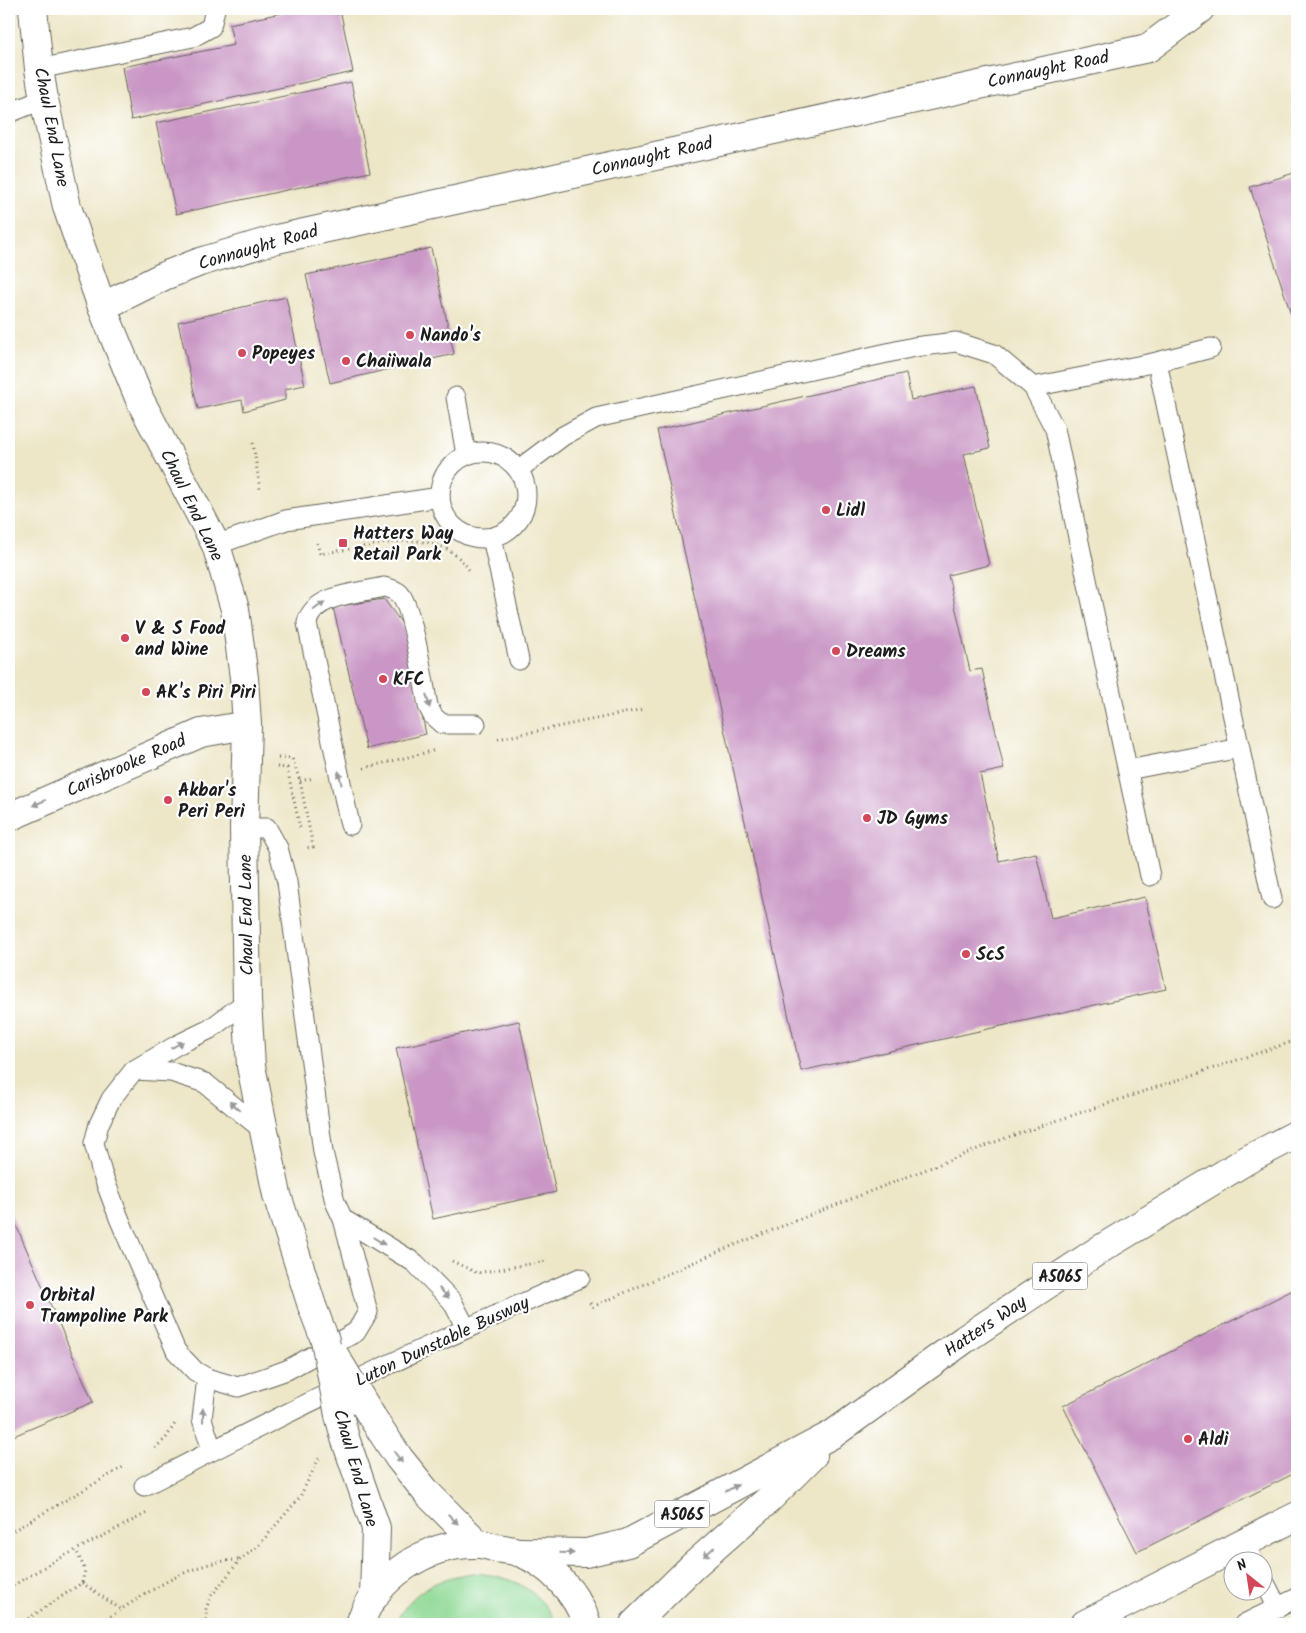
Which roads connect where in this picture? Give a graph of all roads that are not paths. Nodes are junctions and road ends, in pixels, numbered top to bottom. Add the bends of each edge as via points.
1 (33, 9) edge
2 (215, 9) edge
3 (1200, 9) edge
4 (39, 69) junction
5 (44, 99) junction
6 (9, 113) edge
7 (102, 307) junction
8 (1211, 348) dead end
9 (1158, 362) junction
10 (1033, 387) junction
11 (456, 398) dead end
12 (466, 455) junction
13 (519, 469) junction
14 (440, 497) junction
15 (492, 538) junction
16 (216, 545) junction
17 (518, 660) dead end
18 (476, 724) dead end
19 (247, 725) junction
20 (1240, 748) junction
21 (1128, 770) junction
22 (9, 817) edge
23 (350, 825) dead end
24 (244, 828) junction
25 (1150, 876) dead end
26 (1272, 899) dead end
27 (247, 1001) junction
28 (134, 1070) junction
29 (263, 1130) junction
30 (1297, 1134) edge
31 (342, 1219) junction
32 (580, 1278) road end
33 (466, 1328) junction
34 (325, 1340) junction
35 (207, 1378) junction
36 (833, 1434) junction
37 (212, 1450) junction
38 (144, 1486) road end
39 (1297, 1516) edge
40 (478, 1544) junction
41 (1251, 1550) edge
42 (518, 1552) junction
43 (1224, 1563) edge
44 (374, 1597) junction
45 (1297, 1598) edge
46 (1274, 1600) edge
47 (1278, 1608) junction
48 (360, 1624) edge
49 (587, 1624) edge
50 (634, 1624) edge
51 (1085, 1624) edge
52 (1244, 1624) edge

1 - 4 street, Chaul End Lane
2 - 4 lane via 211,26 193,37
3 - 7 street, Connaught Road via 1148,48 277,239 164,276
4 - 5 street, Chaul End Lane
5 - 6 lane
5 - 7 street, Chaul End Lane via 67,207
7 - 16 street, Chaul End Lane via 140,400
8 - 9 lane
9 - 10 lane
9 - 20 lane
10 - 13 lane via 994,354 956,342 914,347 596,418 563,436
10 - 21 lane via 1055,429
11 - 12 lane
12 - 13 lane via 480,451 495,453
12 - 14 lane via 446,472
13 - 15 lane via 527,496 524,511 517,524
14 - 15 lane via 443,511 451,524 463,534
14 - 16 lane via 286,520
15 - 17 lane
16 - 19 street, Chaul End Lane via 235,609
23 -> 18 lane via 307,623 313,609 327,600 384,587 399,593 408,608 428,706 433,716 442,724
19 -> 22 street, Carisbrooke Road via 201,733
19 - 24 street, Chaul End Lane
20 - 21 lane
20 - 26 lane
21 - 25 lane
24 - 27 street, Chaul End Lane
24 - 31 lane via 266,828 278,848 287,882 322,1152
28 -> 27 lane via 210,1029
27 - 29 street, Chaul End Lane via 251,1066
29 -> 28 lane via 205,1083 171,1072
28 - 35 lane via 111,1099 94,1143 119,1218 176,1351 194,1371
29 - 34 street, Chaul End Lane, bridge via 276,1195
30 - 36 street, Hatters Way / A5065 via 1247,1160 1099,1250
31 -> 33 lane via 414,1263 452,1301
31 - 35 lane via 368,1312 356,1332 286,1370 238,1387
32 - 33 lane, Luton Dunstable Busway
33 - 37 lane, Luton Dunstable Busway
34 -> 40 street, Chaul End Lane, bridge via 399,1458 422,1487
34 - 44 street, Chaul End Lane, bridge via 342,1428 376,1528
37 -> 35 lane via 202,1419
42 -> 36 street, Hatters Way / A5065 via 586,1553 628,1543
36 -> 50 street, Hatters Way / A5065 via 768,1500
37 - 38 lane, Luton Dunstable Busway
39 - 41 street
40 - 42 street
40 - 44 street via 448,1547 420,1557 394,1574
42 - 49 street via 544,1566 567,1587
43 - 51 street
44 - 48 street
45 - 47 lane
46 - 47 lane
47 - 52 lane

